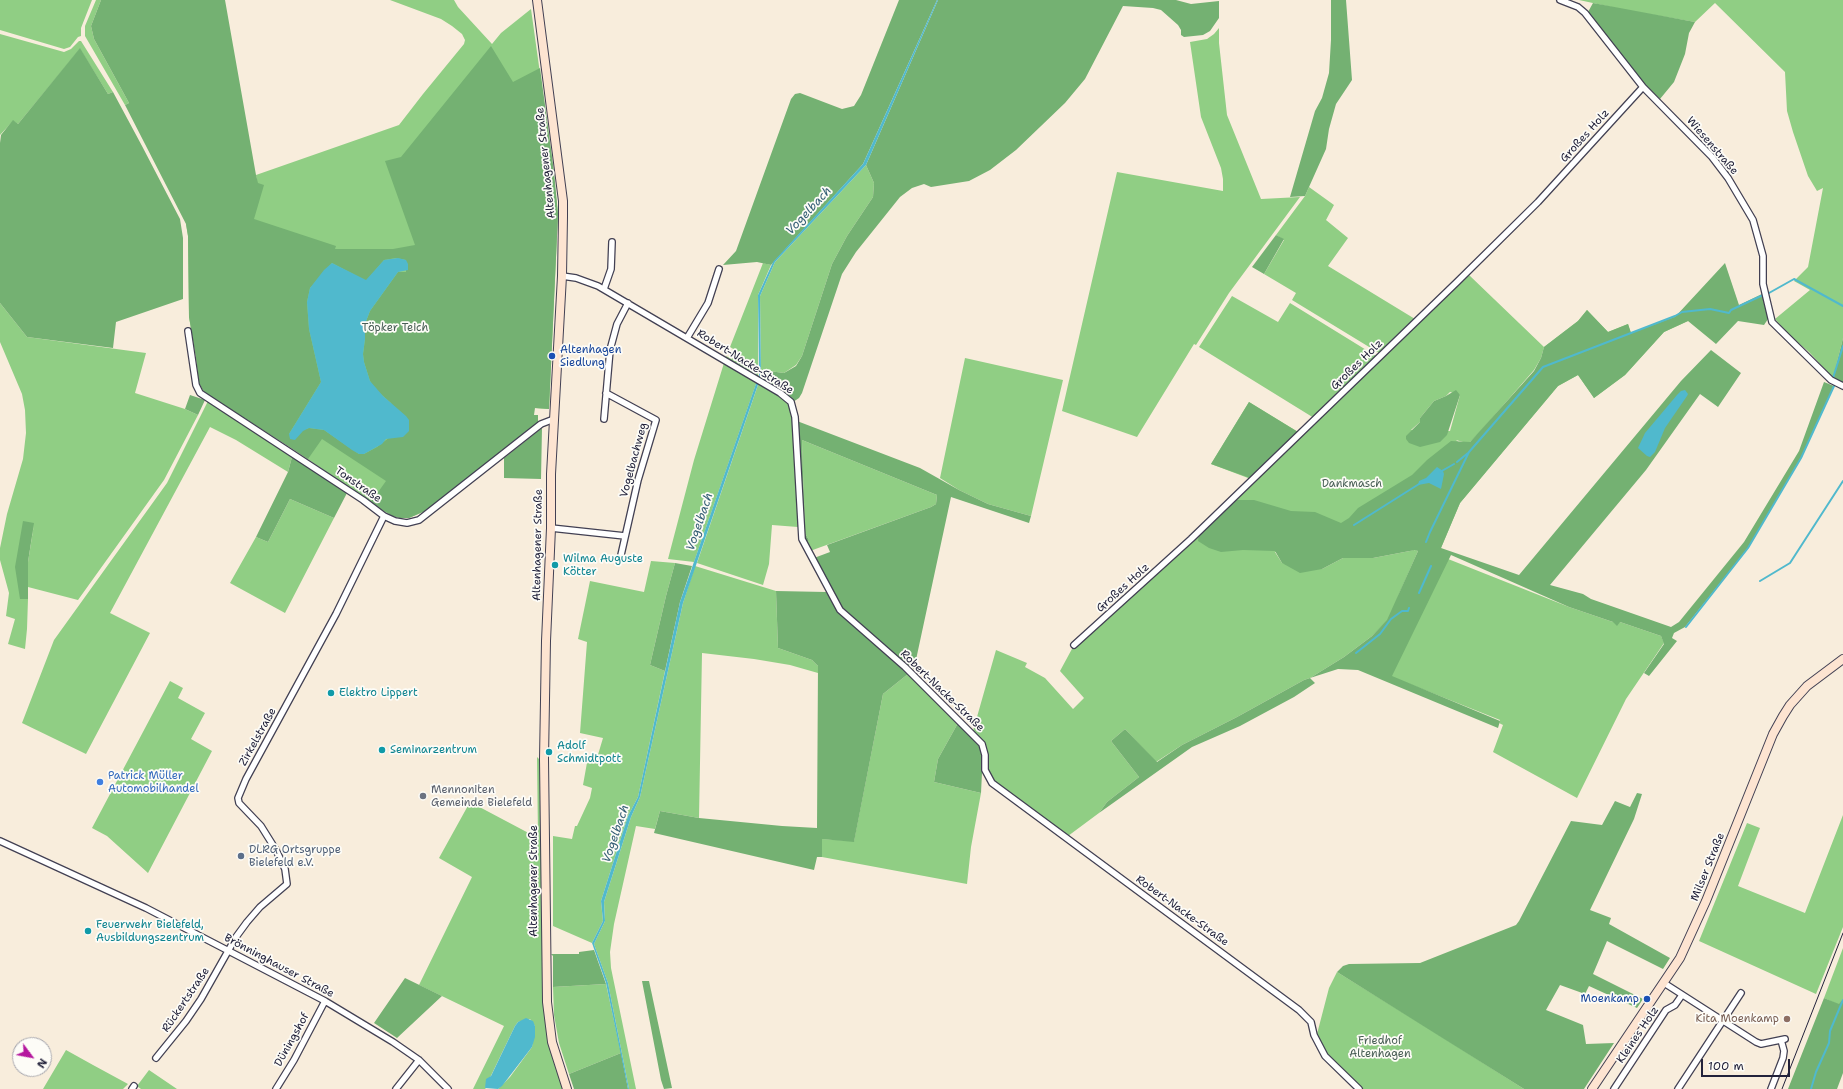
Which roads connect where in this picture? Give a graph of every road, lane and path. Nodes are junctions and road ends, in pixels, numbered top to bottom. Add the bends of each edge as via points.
1 (537, 0) edge
2 (1560, 0) edge
3 (1644, 87) junction
4 (612, 242) dead end
5 (719, 269) dead end
6 (562, 276) junction
7 (604, 289) junction
8 (628, 303) junction
9 (188, 331) dead end
10 (687, 338) junction
11 (1843, 386) edge
12 (606, 393) junction
13 (554, 419) junction
14 (604, 419) dead end
15 (384, 516) junction
16 (551, 528) junction
17 (625, 536) junction
18 (622, 555) dead end
19 (1074, 645) dead end
20 (1843, 659) edge
21 (0, 841) edge
22 (229, 950) junction
23 (1664, 983) junction
24 (1742, 993) dead end
25 (1682, 996) junction
26 (325, 1001) junction
27 (1723, 1021) junction
28 (156, 1058) dead end
29 (419, 1060) junction
30 (276, 1089) edge
31 (396, 1089) edge
32 (448, 1089) edge
33 (567, 1089) edge
34 (1359, 1089) edge
35 (1592, 1089) edge
36 (1614, 1089) edge
37 (1678, 1089) edge
38 (1771, 1089) edge

1 - 6 main road, Altenhagener Straße via 563,201
2 - 3 street, Wiesenstraße via 1578,7 1585,13
3 - 11 street, Wiesenstraße via 1712,157 1750,214 1763,256 1763,284 1772,322 1831,380
3 - 19 street, Großes Holz via 1538,202 1452,287 1191,539
4 - 7 street via 611,269
5 - 10 street, Robert-Nacke-Straße via 708,302
6 - 7 street, Robert-Nacke-Straße
6 - 13 main road, Altenhagener Straße
7 - 8 street, Robert-Nacke-Straße
8 - 10 street, Robert-Nacke-Straße
8 - 12 street via 611,342
9 - 15 street, Tonstraße via 196,385 200,393
10 - 34 street, Robert-Nacke-Straße via 791,402 802,539 840,610 905,667 982,744 985,770 992,783 1299,1010 1311,1022 1314,1035 1325,1056
12 - 14 street
12 - 17 street, Vogelbachweg via 656,420
13 - 15 street, Tonstraße via 541,424 419,520 402,522
13 - 16 main road, Altenhagener Straße
15 - 22 street, Zirkelstraße via 336,614 239,793 238,804 261,826 276,850 285,869 287,884 253,914
16 - 17 street
16 - 33 main road, Altenhagener Straße via 544,759 546,987 552,1042
17 - 18 street, Vogelbachweg
20 - 23 main road, Milser Straße via 1807,686 1790,705 1773,734 1691,936
21 - 22 street, Brönninghauser Straße
22 - 26 street, Brönninghauser Straße
22 - 28 street, Rückertstraße via 190,1014
23 - 25 street
23 - 35 main road, Milser Straße
24 - 27 street
25 - 27 street
25 - 36 street, Kleines Holz via 1675,1005 1666,1010
26 - 29 street, Brönninghauser Straße
26 - 30 street, Düningshof
27 - 37 street
27 - 38 street via 1759,1043 1783,1040 1784,1054
29 - 31 street
29 - 32 street, Brönninghauser Straße

